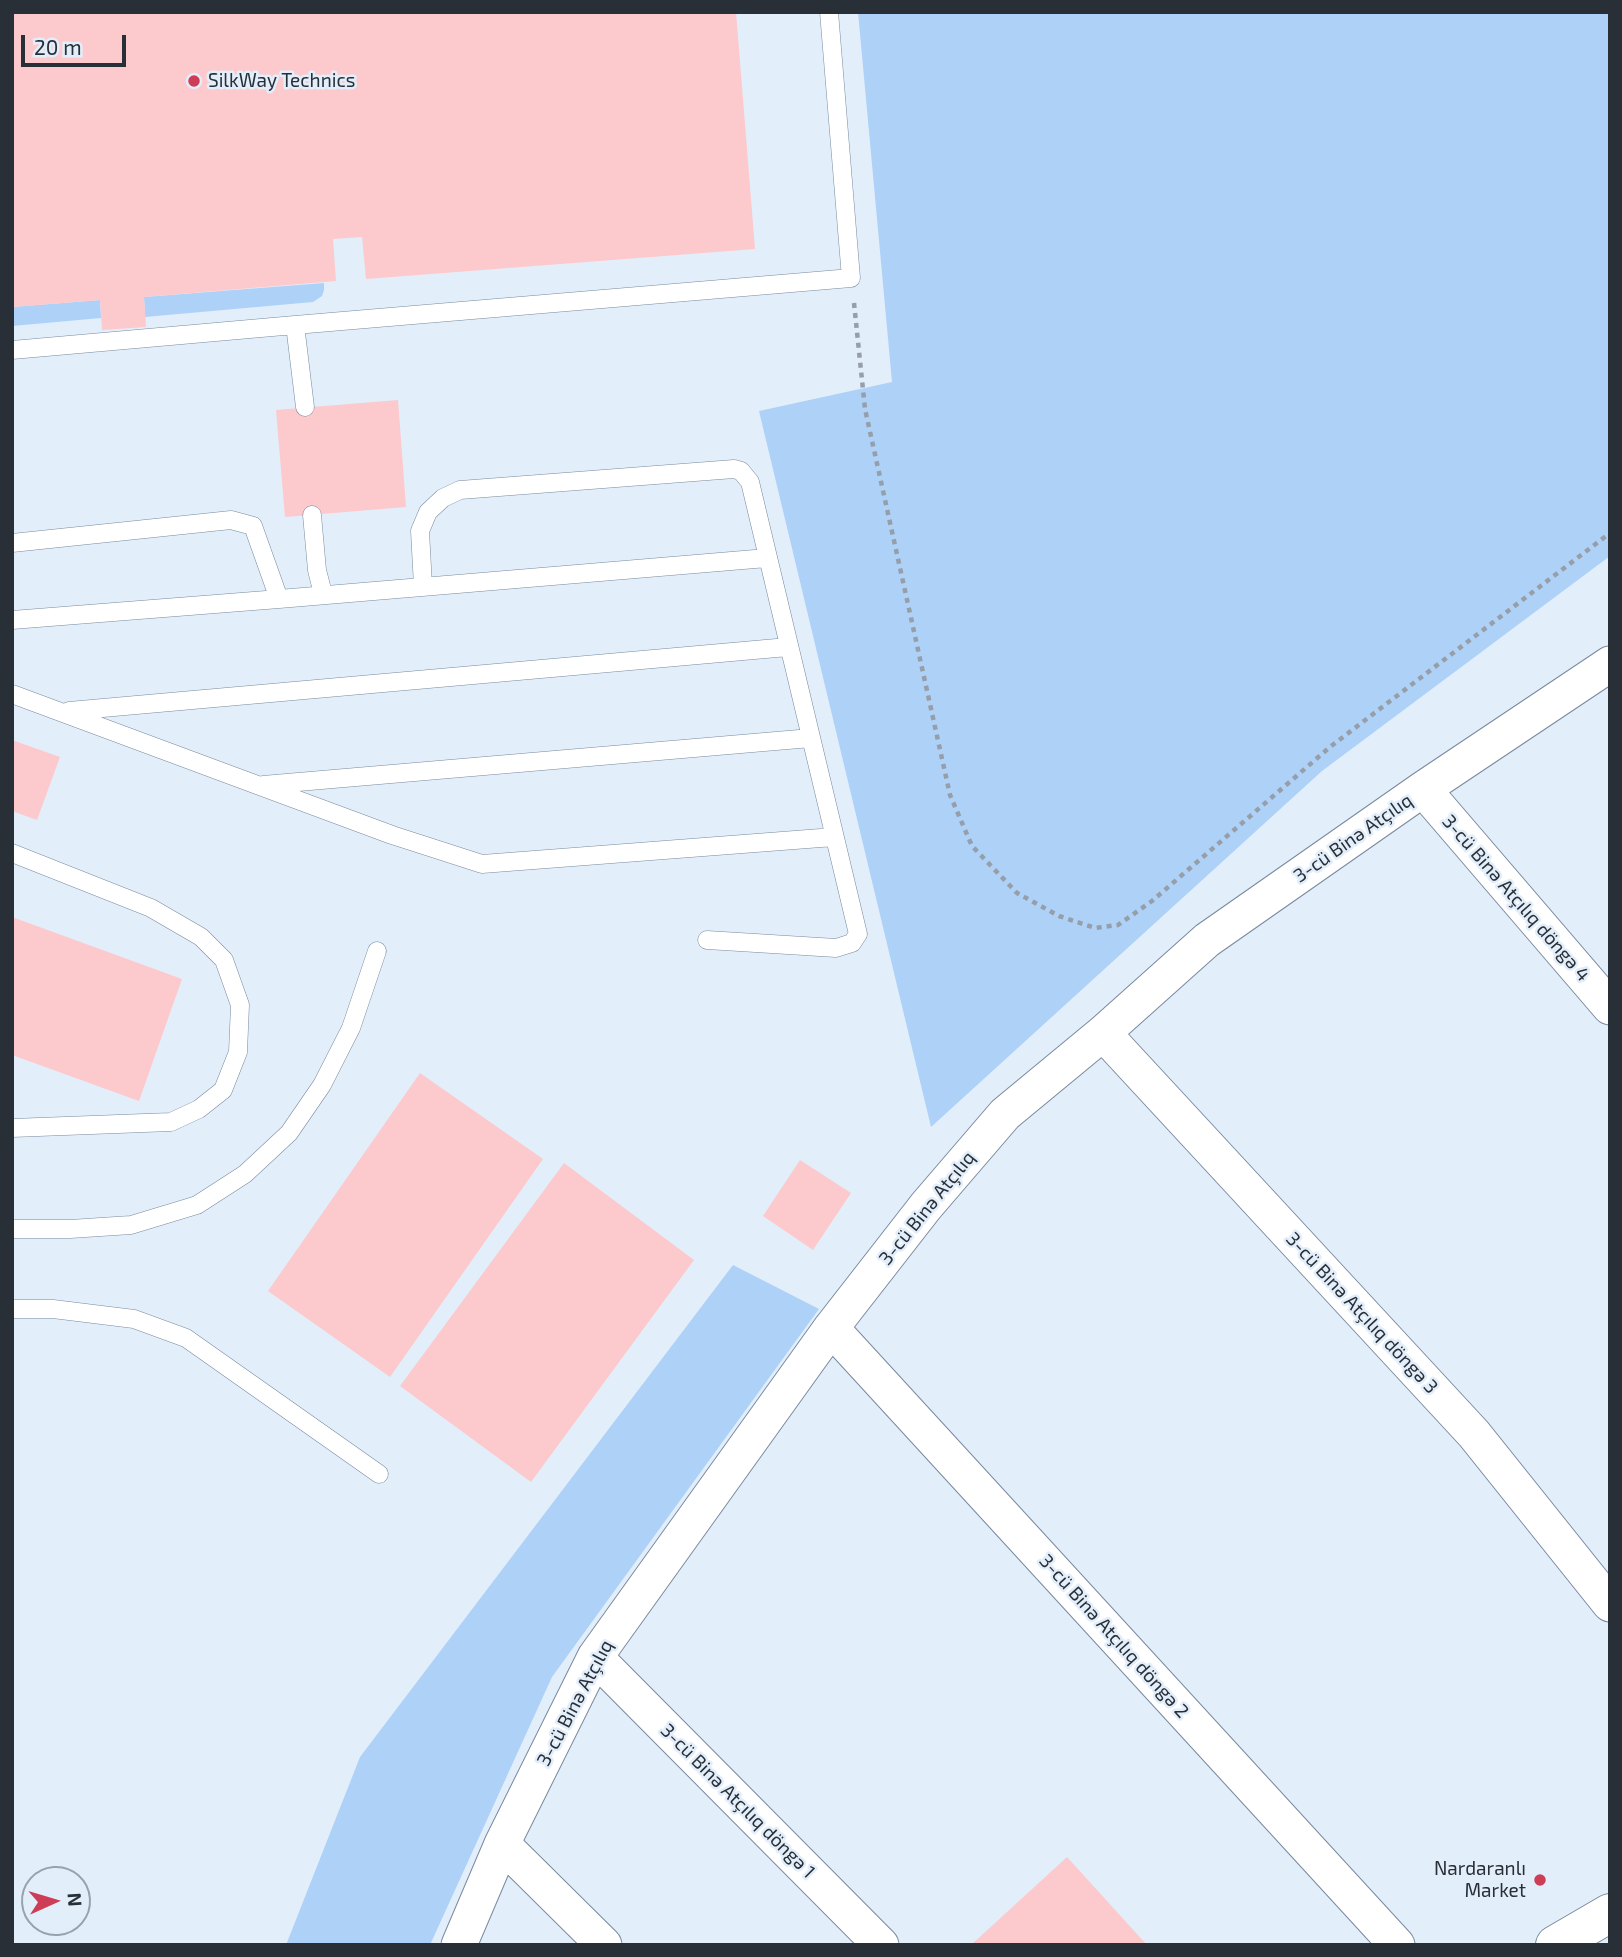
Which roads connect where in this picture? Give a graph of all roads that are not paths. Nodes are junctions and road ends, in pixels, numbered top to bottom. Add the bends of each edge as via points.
1 (830, 12) edge
2 (295, 325) junction
3 (12, 349) edge
4 (305, 407) dead end
5 (312, 515) dead end
6 (12, 543) edge
7 (766, 558) junction
8 (423, 586) junction
9 (323, 594) junction
10 (279, 599) junction
11 (12, 620) edge
12 (789, 647) junction
13 (1610, 664) edge
14 (12, 694) edge
15 (62, 712) junction
16 (811, 738) junction
17 (259, 785) junction
18 (1423, 789) junction
19 (834, 837) junction
20 (12, 853) edge
21 (707, 940) dead end
22 (377, 951) dead end
23 (1610, 1007) edge
24 (1102, 1033) junction
25 (12, 1128) edge
26 (12, 1228) edge
27 (12, 1309) edge
28 (831, 1328) junction
29 (379, 1474) dead end
30 (1610, 1604) edge
31 (595, 1657) junction
32 (502, 1844) junction
33 (1609, 1916) edge
34 (459, 1945) edge
35 (604, 1945) edge
36 (881, 1945) edge
37 (1397, 1945) edge
38 (1555, 1945) edge

1 - 2 lane via 851,278
2 - 3 lane
2 - 4 lane
5 - 9 lane
6 - 10 lane via 231,520 253,526
7 - 8 lane
7 - 8 lane via 750,482 734,469 460,490 428,512 420,531
7 - 12 lane
8 - 9 lane
9 - 10 lane
10 - 11 lane
12 - 15 lane
12 - 16 lane
13 - 18 street, 3-cü Binə Atçılıq
14 - 15 lane
15 - 17 lane
16 - 17 lane
16 - 19 lane
17 - 19 lane via 482,864
18 - 23 street, 3-cü Binə Atçılıq döngə 4
18 - 24 street, 3-cü Binə Atçılıq via 1207,940
19 - 21 lane via 858,934 852,943 836,948
20 - 25 lane via 152,908 201,937 224,960 240,1005 238,1052 223,1090 199,1109 171,1122
22 - 26 lane via 351,1028 322,1085 289,1133 245,1174 197,1205 131,1225
24 - 28 street, 3-cü Binə Atçılıq via 1006,1114 926,1206
24 - 30 street, 3-cü Binə Atçılıq döngə 3 via 1474,1434
27 - 29 lane via 134,1319 186,1338
28 - 31 street, 3-cü Binə Atçılıq
28 - 37 street, 3-cü Binə Atçılıq döngə 2
31 - 32 street, 3-cü Binə Atçılıq
31 - 36 street, 3-cü Binə Atçılıq döngə 1
32 - 34 street, 3-cü Binə Atçılıq
32 - 35 street
33 - 38 street

